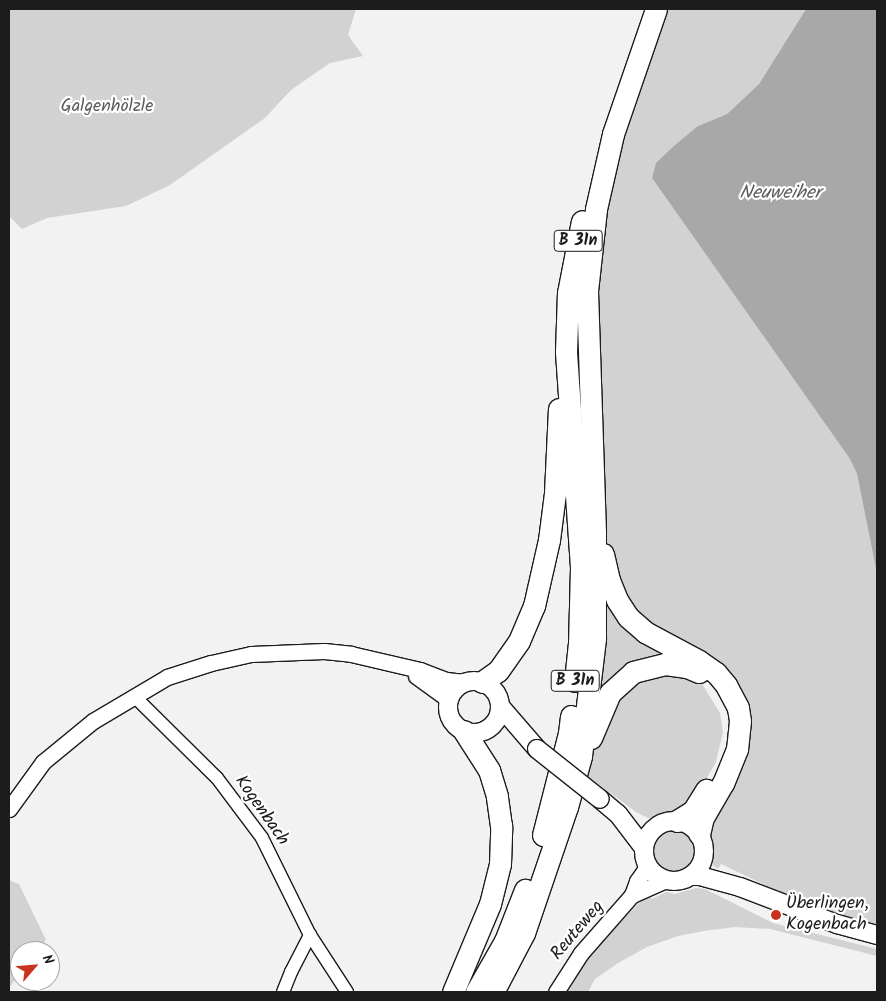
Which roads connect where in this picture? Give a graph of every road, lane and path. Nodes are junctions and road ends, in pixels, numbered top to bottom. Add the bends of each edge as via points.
1 (656, 9) edge
2 (613, 134) junction
3 (566, 352) junction
4 (595, 532) junction
5 (407, 668) junction
6 (473, 682) junction
7 (134, 696) junction
8 (449, 700) junction
9 (500, 706) junction
10 (486, 730) junction
11 (464, 731) junction
12 (532, 746) junction
13 (581, 756) junction
14 (9, 809) edge
15 (618, 814) junction
16 (676, 821) junction
17 (653, 830) junction
18 (702, 844) junction
19 (646, 857) junction
20 (691, 876) junction
21 (665, 880) junction
22 (740, 887) junction
23 (632, 896) junction
24 (310, 935) junction
25 (877, 935) edge
26 (283, 992) edge
27 (347, 992) edge
28 (453, 992) edge
29 (476, 992) edge
30 (493, 992) edge
31 (556, 992) edge

1 - 2 highway, B 31n
2 - 3 highway, B 31n via 598,164 582,220 568,293
2 - 4 highway, B 31n via 596,209 586,291
3 - 6 highway via 559,391 555,493 544,573 519,641 498,670
3 - 29 highway, B 31n via 581,567 579,644 570,733 550,815 525,890 504,941
4 - 13 highway, B 31n via 595,638
4 - 18 highway via 609,580 628,617 646,632 716,673 738,708 737,749 723,783 703,817
5 - 6 street via 446,680
5 - 7 street via 324,651 251,654 167,677
5 - 8 street
6 - 8 main road via 454,689
6 - 9 main road via 495,691
7 - 14 street via 94,721 44,762
7 - 24 street, Kogenbach via 216,778 262,838
8 - 11 main road via 453,722
9 - 10 main road via 496,720
9 - 12 main road
10 - 11 main road
10 - 12 main road via 501,731
11 - 28 highway via 489,770 497,796 501,826 500,864 490,904
12 - 15 main road, bridge
13 - 16 highway via 610,693 633,672 665,664 687,666 708,677 727,706 729,744 693,810
13 - 30 highway, B 31n via 524,933
15 - 17 main road
15 - 19 main road
16 - 17 main road via 664,823
16 - 18 main road via 685,823
17 - 19 main road via 647,838
18 - 20 main road via 700,867
18 - 22 main road via 707,861
19 - 21 main road via 652,871
19 - 23 street, Reuteweg
20 - 21 main road via 678,881
20 - 22 main road
21 - 23 street, Reuteweg
22 - 25 main road via 837,924
23 - 31 street, Reuteweg via 580,953
24 - 26 street
24 - 27 street, Kogenbach

